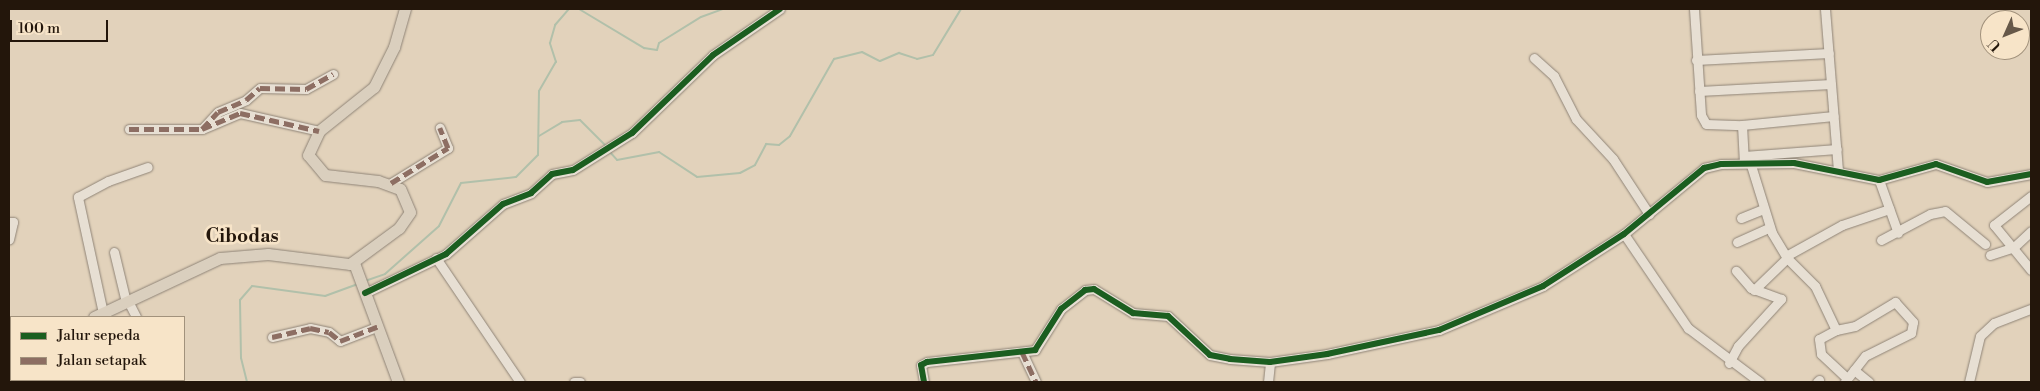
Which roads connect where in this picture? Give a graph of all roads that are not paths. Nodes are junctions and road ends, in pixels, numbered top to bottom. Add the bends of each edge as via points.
1 (405, 9) edge
2 (780, 9) edge
3 (1694, 9) edge
4 (1825, 9) edge
5 (1829, 53) junction
6 (1534, 58) dead end
7 (1696, 60) junction
8 (334, 74) dead end
9 (1832, 84) junction
10 (1699, 91) junction
11 (1834, 116) junction
12 (1742, 125) junction
13 (440, 128) dead end
14 (129, 129) dead end
15 (202, 129) junction
16 (319, 131) junction
17 (1837, 150) junction
18 (1746, 160) junction
19 (148, 168) dead end
20 (1838, 171) junction
21 (2031, 174) edge
22 (1879, 180) junction
23 (391, 183) junction
24 (2031, 196) edge
25 (1763, 209) junction
26 (1889, 209) junction
27 (1648, 214) junction
28 (1741, 218) dead end
29 (9, 222) edge
30 (1770, 227) junction
31 (2031, 231) edge
32 (1898, 233) junction
33 (1624, 234) junction
34 (9, 240) edge
35 (1881, 240) dead end
36 (1737, 242) dead end
37 (1985, 244) dead end
38 (2014, 247) junction
39 (114, 252) dead end
40 (1990, 255) dead end
41 (1786, 257) junction
42 (354, 263) junction
43 (441, 264) junction
44 (2031, 270) edge
45 (1736, 271) dead end
46 (1754, 290) junction
47 (365, 292) junction
48 (127, 302) junction
49 (2031, 309) edge
50 (98, 316) edge
51 (135, 316) edge
52 (377, 327) junction
53 (1836, 330) junction
54 (272, 337) dead end
55 (1022, 352) junction
56 (1270, 362) junction
57 (1729, 363) junction
58 (1854, 370) junction
59 (1846, 380) edge
60 (398, 382) edge
61 (520, 382) edge
62 (574, 382) edge
63 (580, 382) edge
64 (924, 382) edge
65 (1036, 382) edge
66 (1268, 382) edge
67 (1760, 382) edge
68 (1869, 382) edge
69 (1970, 382) edge

1 - 16 main road via 394,47 374,87
2 - 43 street via 713,55 632,133 573,170 552,174 522,197 506,203
3 - 7 street
4 - 5 street
5 - 7 street
5 - 9 street
6 - 27 street via 1554,76 1576,119 1613,159
7 - 10 street
8 - 15 street via 306,89 260,88 246,100 218,112
9 - 10 street
9 - 11 street
10 - 12 street via 1703,121
11 - 12 street
11 - 17 street
12 - 18 street
13 - 23 street via 448,148
14 - 15 street
15 - 16 street via 240,113
16 - 23 main road via 308,156 319,172
17 - 18 street
17 - 20 street
18 - 20 street
18 - 25 street
18 - 27 street via 1704,168
19 - 50 street via 108,180 78,197
20 - 22 street
21 - 22 street via 1987,182 1936,164
22 - 26 street
23 - 42 main road via 410,203 406,220
24 - 38 street via 1994,225
25 - 28 street
25 - 30 street
26 - 32 street
26 - 41 street via 1842,226
27 - 33 street
29 - 34 street via 13,224
30 - 36 street
30 - 41 street
31 - 38 street
32 - 35 street
32 - 37 street via 1930,214 1944,211
33 - 56 street via 1525,296 1439,330
33 - 57 street via 1675,313
38 - 40 street
38 - 44 street
39 - 48 street
41 - 46 street
41 - 53 street via 1815,286
42 - 47 main road
42 - 48 main road via 334,265 240,253 220,258
43 - 47 street
43 - 61 street
45 - 46 street
46 - 57 street via 1781,299 1738,346
47 - 52 main road
48 - 50 main road
48 - 51 street
49 - 69 street via 1994,323 1980,336
52 - 54 street via 340,341 329,332 310,328
52 - 60 main road
53 - 58 street via 1855,326 1895,302 1913,322 1912,333 1865,356
53 - 59 street via 1819,339 1820,350
55 - 56 street via 1040,346 1061,310 1084,290 1094,288 1133,313 1156,314 1178,321 1210,355
55 - 64 street via 927,362 921,365
55 - 65 street
56 - 66 street
57 - 67 street
58 - 59 street
58 - 68 street
62 - 63 street

